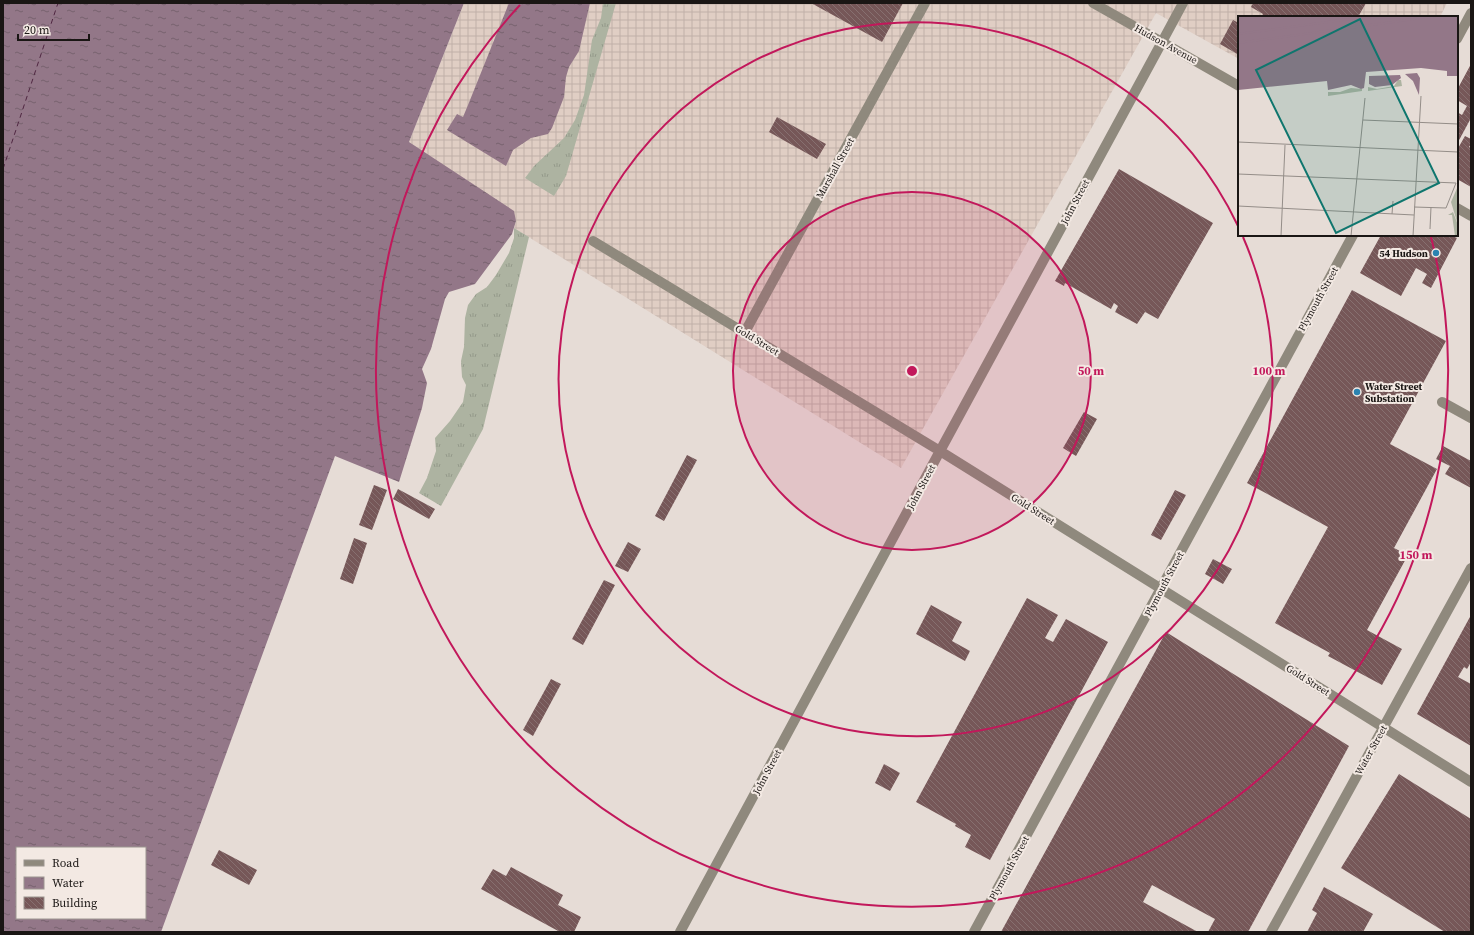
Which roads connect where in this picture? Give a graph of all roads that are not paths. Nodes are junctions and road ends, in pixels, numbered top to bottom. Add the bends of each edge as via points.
1 (925, 3) edge
2 (1093, 3) edge
3 (1183, 3) edge
4 (1471, 13) edge
5 (1458, 37) edge
6 (1162, 42) junction
7 (1238, 85) edge
8 (1458, 209) edge
9 (1471, 216) edge
10 (1352, 236) edge
11 (593, 241) dead end
12 (745, 332) junction
13 (1442, 402) dead end
14 (1471, 418) edge
15 (940, 451) junction
16 (1471, 568) edge
17 (1161, 588) junction
18 (1383, 727) junction
19 (1471, 782) edge
20 (680, 932) edge
21 (974, 932) edge
22 (1271, 932) edge

1 - 12 street, Marshall Street
2 - 6 street, Hudson Avenue
3 - 6 street, John Street
4 - 5 street
6 - 7 street, Hudson Avenue
6 - 15 street, John Street
8 - 9 street
10 - 17 street, Plymouth Street
11 - 12 street, Gold Street
12 - 15 street, Gold Street
13 - 14 street
15 - 17 street, Gold Street
15 - 20 street, John Street
16 - 18 street, Water Street
17 - 18 street, Gold Street
17 - 21 street, Plymouth Street
18 - 19 street, Gold Street
18 - 22 street, Water Street

